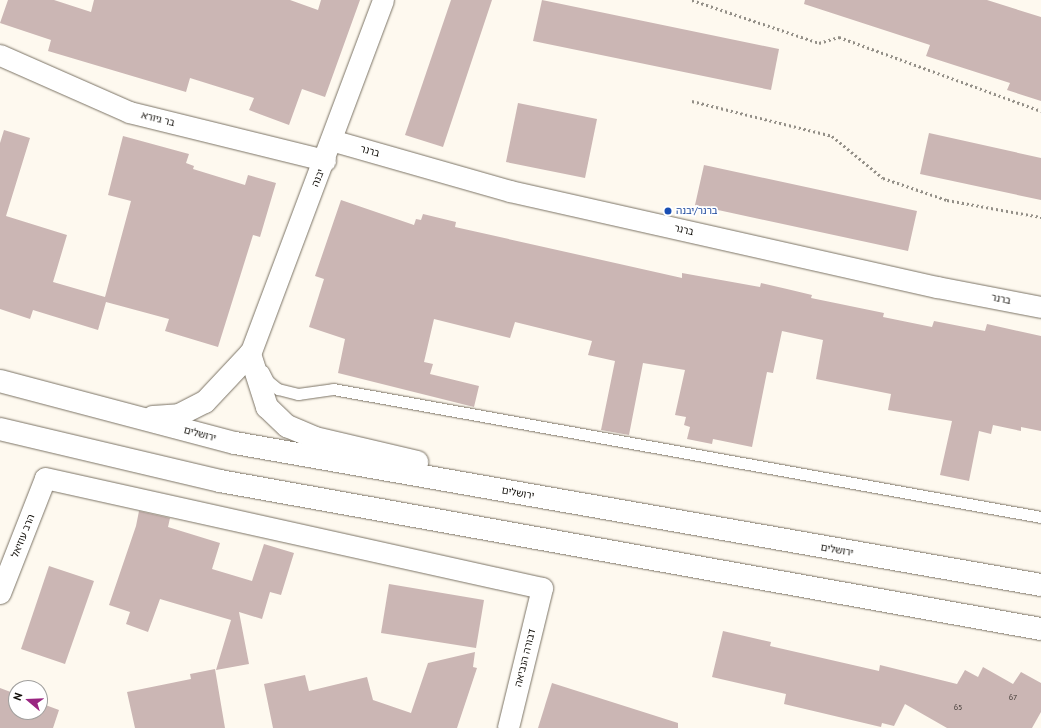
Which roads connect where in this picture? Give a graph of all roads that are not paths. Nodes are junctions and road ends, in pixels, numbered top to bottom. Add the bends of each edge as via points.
1 (383, 0) edge
2 (0, 55) edge
3 (330, 140) junction
4 (324, 160) junction
5 (1041, 307) edge
6 (251, 351) junction
7 (0, 381) edge
8 (141, 418) junction
9 (0, 429) edge
10 (1041, 517) edge
11 (665, 519) junction
12 (1041, 586) edge
13 (542, 588) joint
14 (0, 593) edge
15 (1041, 629) edge
16 (508, 728) edge

1 - 3 street, יבנה
2 - 4 street, בר גיורא via 129,112
3 - 4 street, יבנה
3 - 5 street, ברנר via 510,191 937,287
4 - 6 street, יבנה
6 - 8 highway via 205,402 179,415
6 - 10 lane via 268,381 278,389 298,394 334,389
6 - 11 highway via 267,407 287,426 315,438
7 - 8 highway, ירושלים
8 - 11 highway, ירושלים via 235,443
9 - 15 highway via 220,481
11 - 12 highway, ירושלים
13 - 14 street, הרב עוזיאל via 45,478
13 - 16 street, דבורה הנביאה

